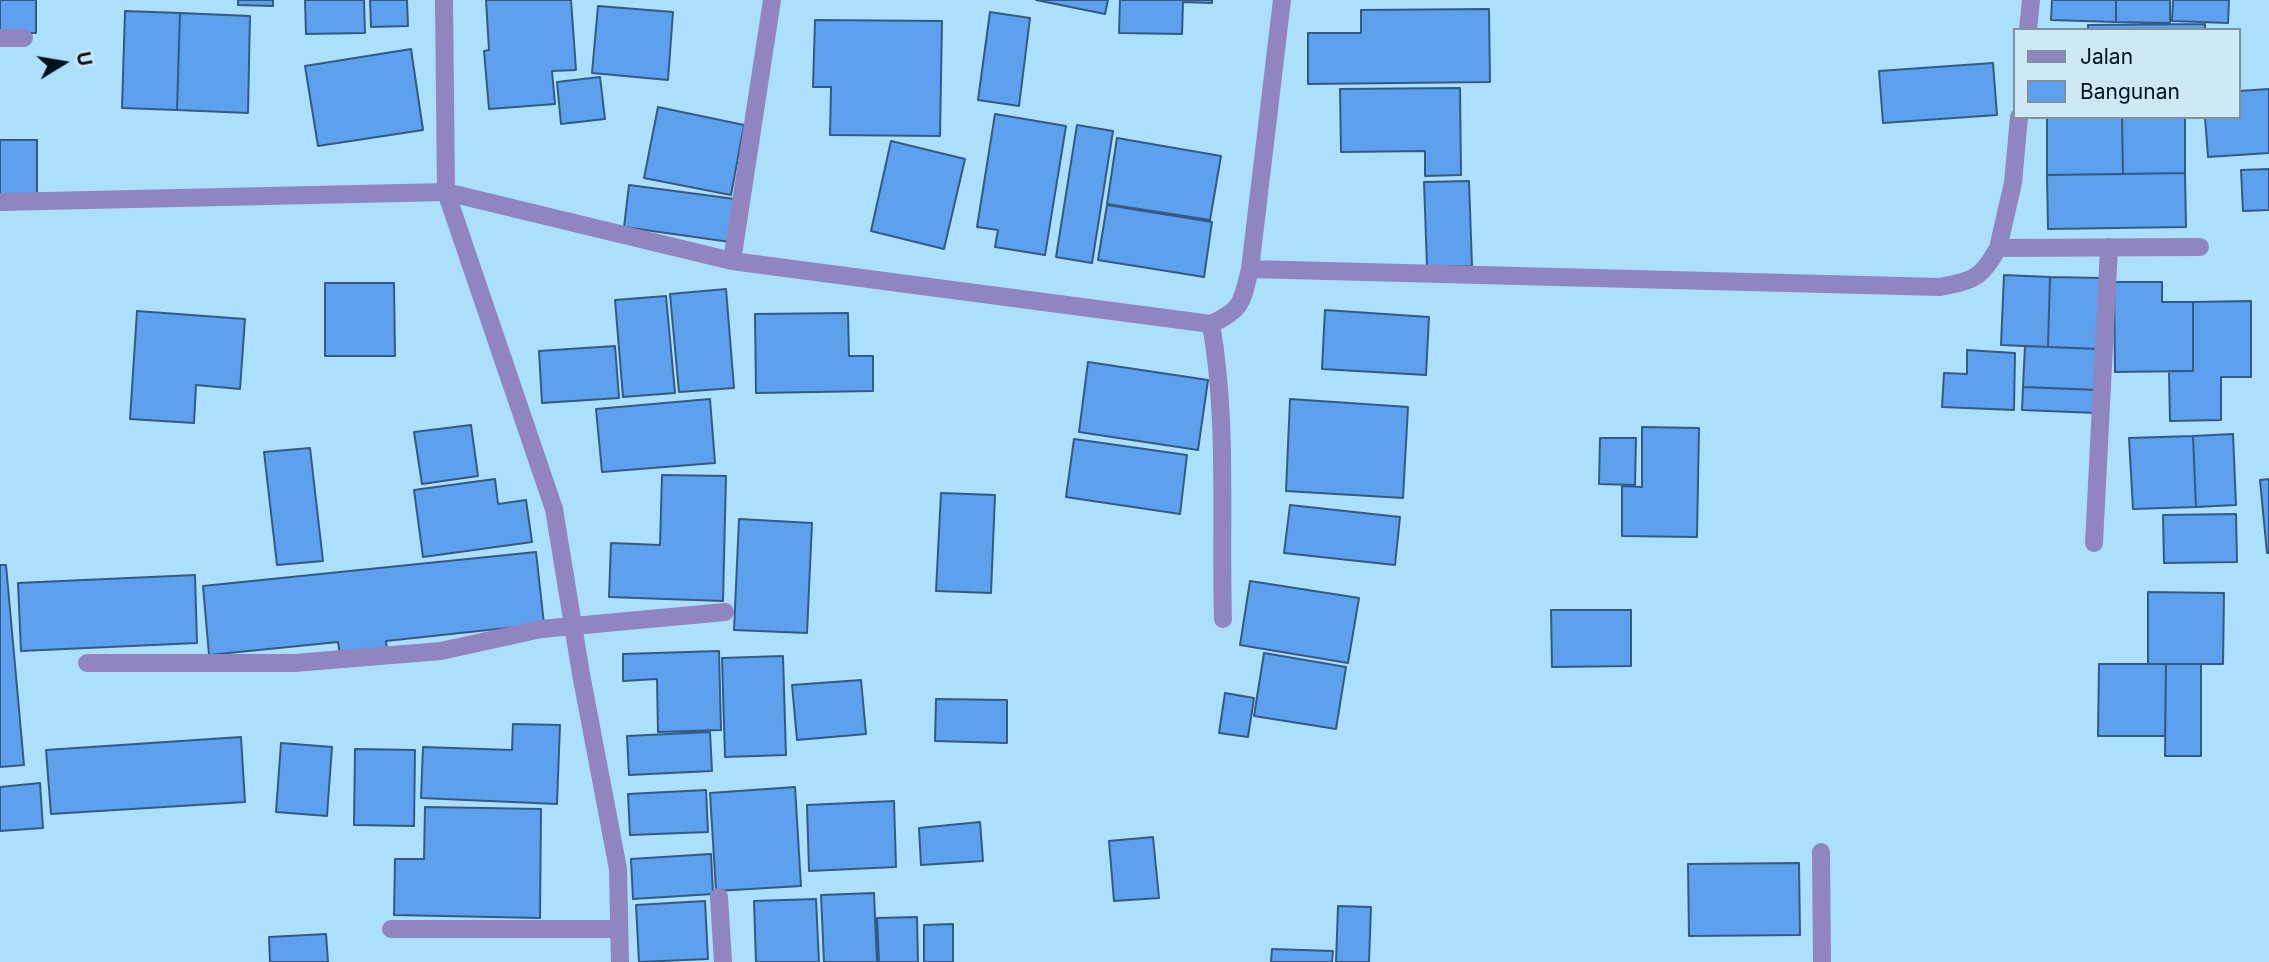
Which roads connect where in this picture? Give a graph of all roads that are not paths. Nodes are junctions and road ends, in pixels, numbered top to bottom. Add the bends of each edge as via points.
1 (444, 0) edge
2 (772, 0) edge
3 (1282, 0) edge
4 (2031, 0) edge
5 (2028, 28) edge
6 (0, 38) edge
7 (24, 38) dead end
8 (2020, 119) edge
9 (446, 192) junction
10 (0, 202) edge
11 (2109, 247) junction
12 (2200, 247) dead end
13 (1998, 248) junction
14 (732, 261) junction
15 (1250, 269) junction
16 (1211, 324) junction
17 (2094, 542) dead end
18 (725, 612) dead end
19 (1223, 619) dead end
20 (575, 624) junction
21 (87, 663) dead end
22 (1821, 852) dead end
23 (719, 897) dead end
24 (391, 929) dead end
25 (620, 929) junction
26 (620, 962) edge
27 (723, 962) edge
28 (1822, 962) edge

1 - 9 street
2 - 14 street
3 - 15 street
4 - 5 street
6 - 7 street
8 - 13 street via 2013,184
9 - 10 street
9 - 14 street
9 - 20 street via 554,509
11 - 12 street
11 - 13 street
11 - 17 street
13 - 15 street via 1984,272 1940,287
14 - 16 street
15 - 16 street via 1242,304
16 - 19 street via 1220,416
18 - 20 street
20 - 21 street via 441,651 294,663
20 - 25 street via 618,869
22 - 28 street
23 - 27 street
24 - 25 street
25 - 26 street

